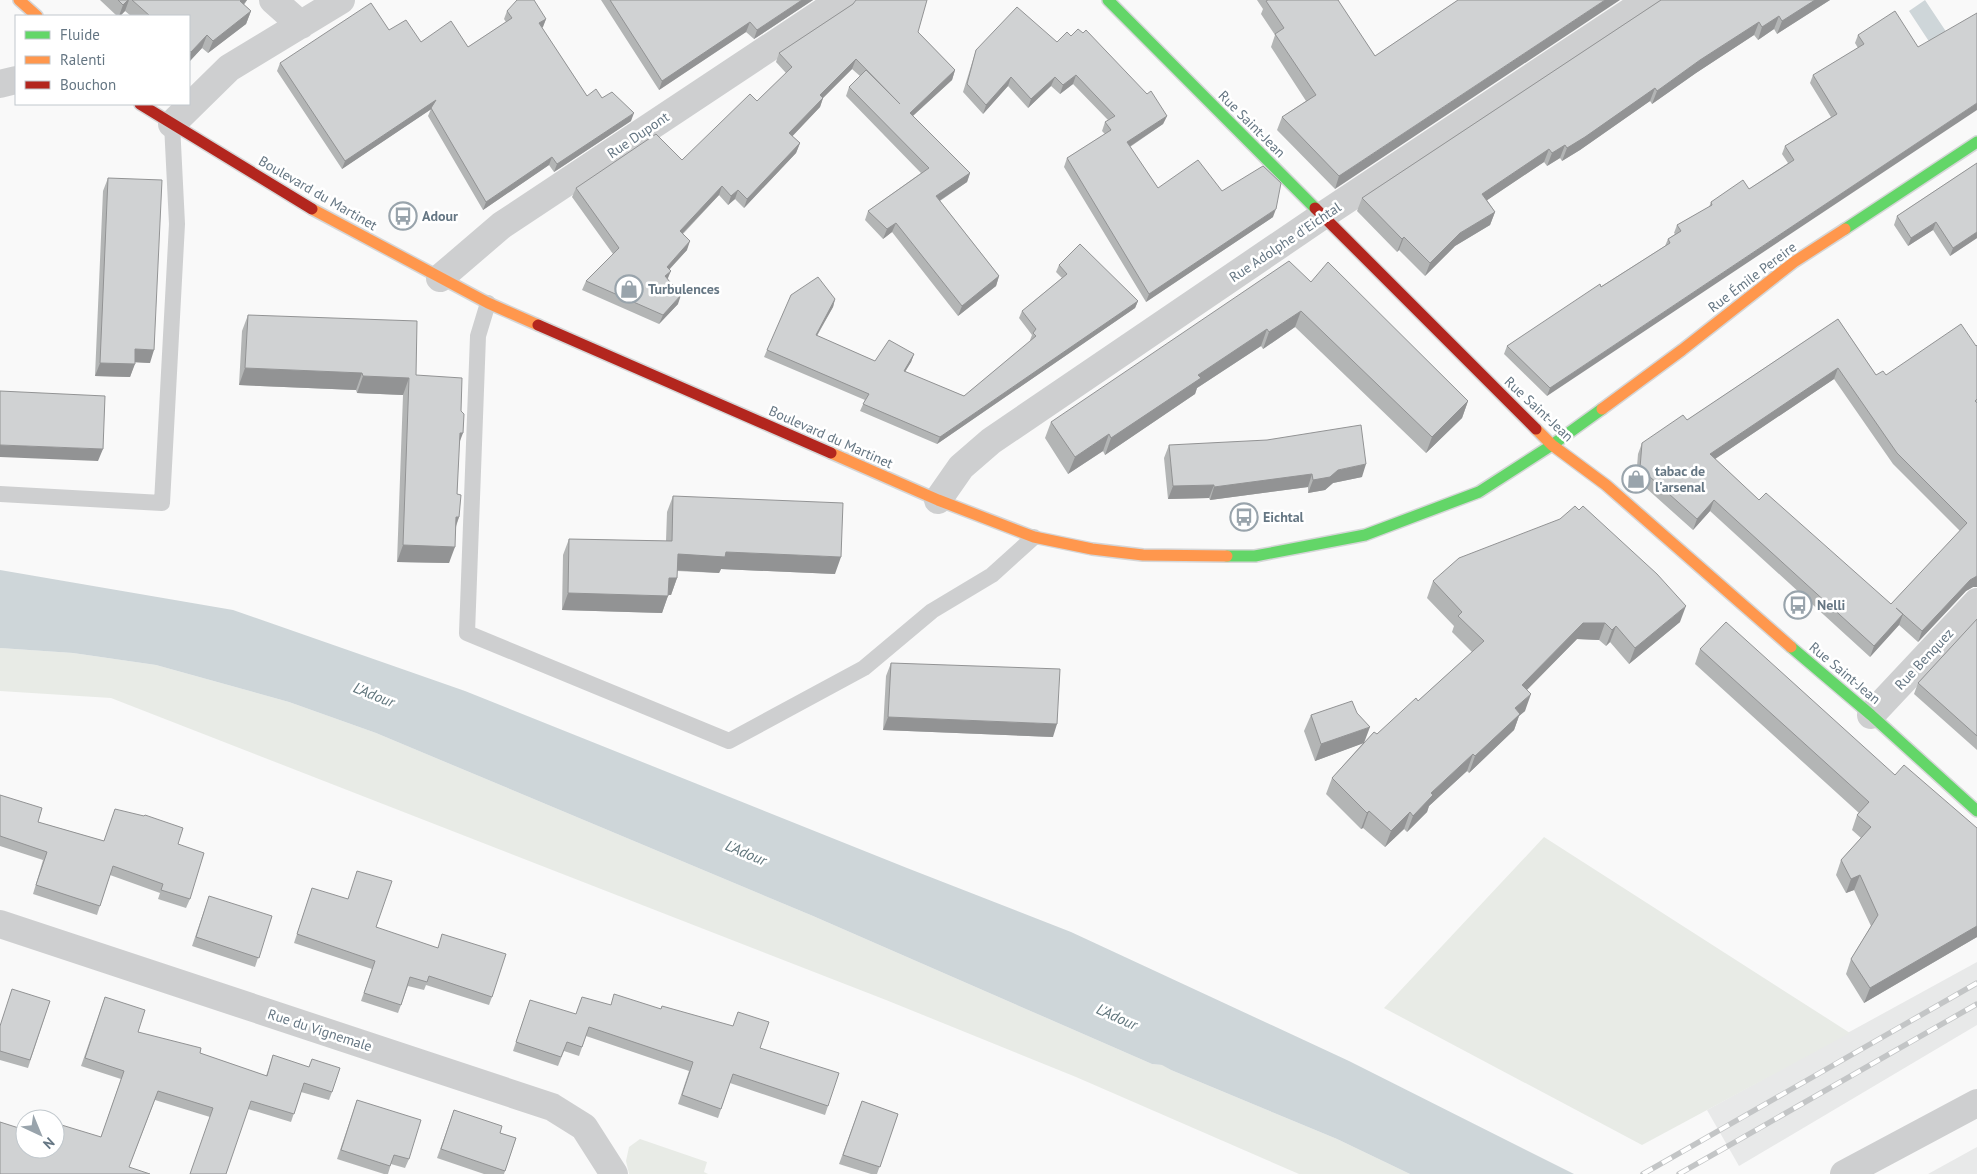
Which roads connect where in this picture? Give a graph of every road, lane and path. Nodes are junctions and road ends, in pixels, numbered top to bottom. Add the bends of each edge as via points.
1 (20, 0) edge
2 (273, 0) edge
3 (341, 0) edge
4 (841, 0) edge
5 (1108, 0) edge
6 (1648, 0) edge
7 (36, 15) edge
8 (301, 25) junction
9 (142, 105) edge
10 (172, 124) junction
11 (1977, 142) edge
12 (1322, 216) junction
13 (440, 278) junction
14 (488, 303) junction
15 (1552, 445) junction
16 (0, 494) edge
17 (938, 500) junction
18 (1034, 537) junction
19 (1977, 602) edge
20 (1871, 715) junction
21 (1977, 811) edge
22 (0, 924) edge
23 (1977, 1103) edge
24 (614, 1174) edge
25 (1844, 1174) edge

1 - 7 main road
2 - 8 street
3 - 8 street
4 - 13 street, Rue Dupont via 502,225
5 - 12 main road, Rue Saint-Jean
6 - 12 street, Rue Adolphe d'Eichtal
8 - 10 street via 229,68
9 - 10 main road, Boulevard du Martinet
10 - 13 main road, Boulevard du Martinet via 303,204
10 - 16 lane via 177,224 162,503
11 - 15 main road, Rue Émile Pereire via 1794,262 1682,350
12 - 15 main road, Rue Saint-Jean
12 - 17 street, Rue Adolphe d'Eichtal via 992,441 961,468
13 - 14 main road, Boulevard du Martinet
14 - 17 main road, Boulevard du Martinet
14 - 18 lane via 478,336 466,633 729,741 864,668 932,611 992,575
15 - 18 main road, Boulevard du Martinet via 1479,492 1365,536 1255,556 1143,554 1092,549
15 - 20 main road, Rue Saint-Jean via 1606,485
17 - 18 main road, Boulevard du Martinet
19 - 20 street, Rue Benquez
20 - 21 main road, Rue Saint-Jean
22 - 24 street, Rue du Vignemale via 552,1107 584,1127
23 - 25 street

